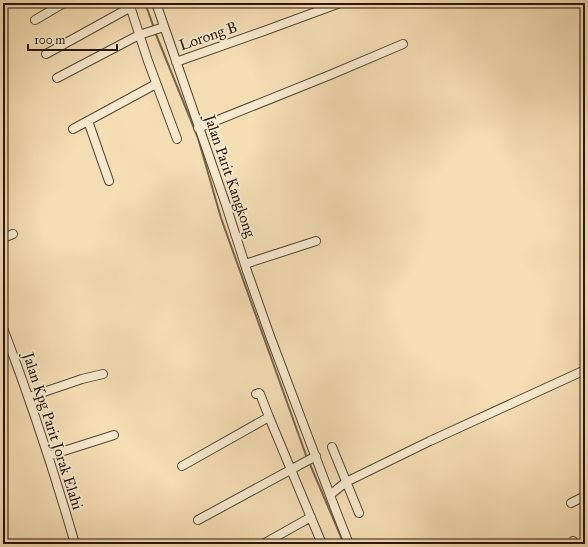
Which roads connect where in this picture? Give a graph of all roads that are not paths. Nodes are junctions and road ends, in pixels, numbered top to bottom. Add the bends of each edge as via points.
1 (64, 3) edge
2 (156, 3) edge
3 (340, 3) edge
4 (130, 5) edge
5 (35, 20) dead end
6 (161, 28) junction
7 (139, 35) junction
8 (403, 44) dead end
9 (46, 54) dead end
10 (176, 62) junction
11 (57, 78) dead end
12 (156, 84) junction
13 (88, 121) junction
14 (198, 128) junction
15 (73, 129) dead end
16 (177, 139) dead end
17 (109, 180) dead end
18 (13, 234) dead end
19 (3, 238) edge
20 (316, 241) dead end
21 (245, 264) junction
22 (3, 328) edge
23 (585, 370) edge
24 (103, 374) dead end
25 (256, 394) dead end
26 (31, 396) junction
27 (269, 417) junction
28 (114, 436) dead end
29 (332, 447) dead end
30 (51, 455) junction
31 (314, 457) junction
32 (182, 466) dead end
33 (291, 470) junction
34 (346, 482) junction
35 (330, 495) junction
36 (585, 496) edge
37 (571, 503) dead end
38 (359, 513) dead end
39 (311, 517) junction
40 (198, 520) dead end
41 (75, 544) edge
42 (263, 544) edge
43 (322, 544) edge
44 (349, 544) edge

1 - 5 street
2 - 6 street, Jalan Parit Kangkong
3 - 10 street, Lorong B
4 - 7 street
4 - 9 street
6 - 7 street
6 - 10 street, Jalan Parit Kangkong
7 - 11 street
7 - 12 street
8 - 14 street
10 - 14 street, Jalan Parit Kangkong
12 - 13 street
12 - 16 street
13 - 15 street
13 - 17 street
14 - 21 street, Jalan Parit Kangkong
18 - 19 street
20 - 21 street
21 - 31 street, Jalan Parit Kangkong
22 - 26 street, Jalan Kpg Parit Jorak Elahi
23 - 34 street
24 - 26 street
25 - 27 street via 260,394
26 - 30 street, Jalan Kpg Parit Jorak Elahi
27 - 32 street
27 - 33 street
28 - 30 street
29 - 34 street
30 - 41 street, Jalan Kpg Parit Jorak Elahi
31 - 33 street
31 - 35 street, Jalan Parit Kangkong
33 - 39 street
33 - 40 street
34 - 35 street
34 - 38 street
35 - 44 street, Jalan Parit Kangkong
36 - 37 street
39 - 42 street
39 - 43 street

